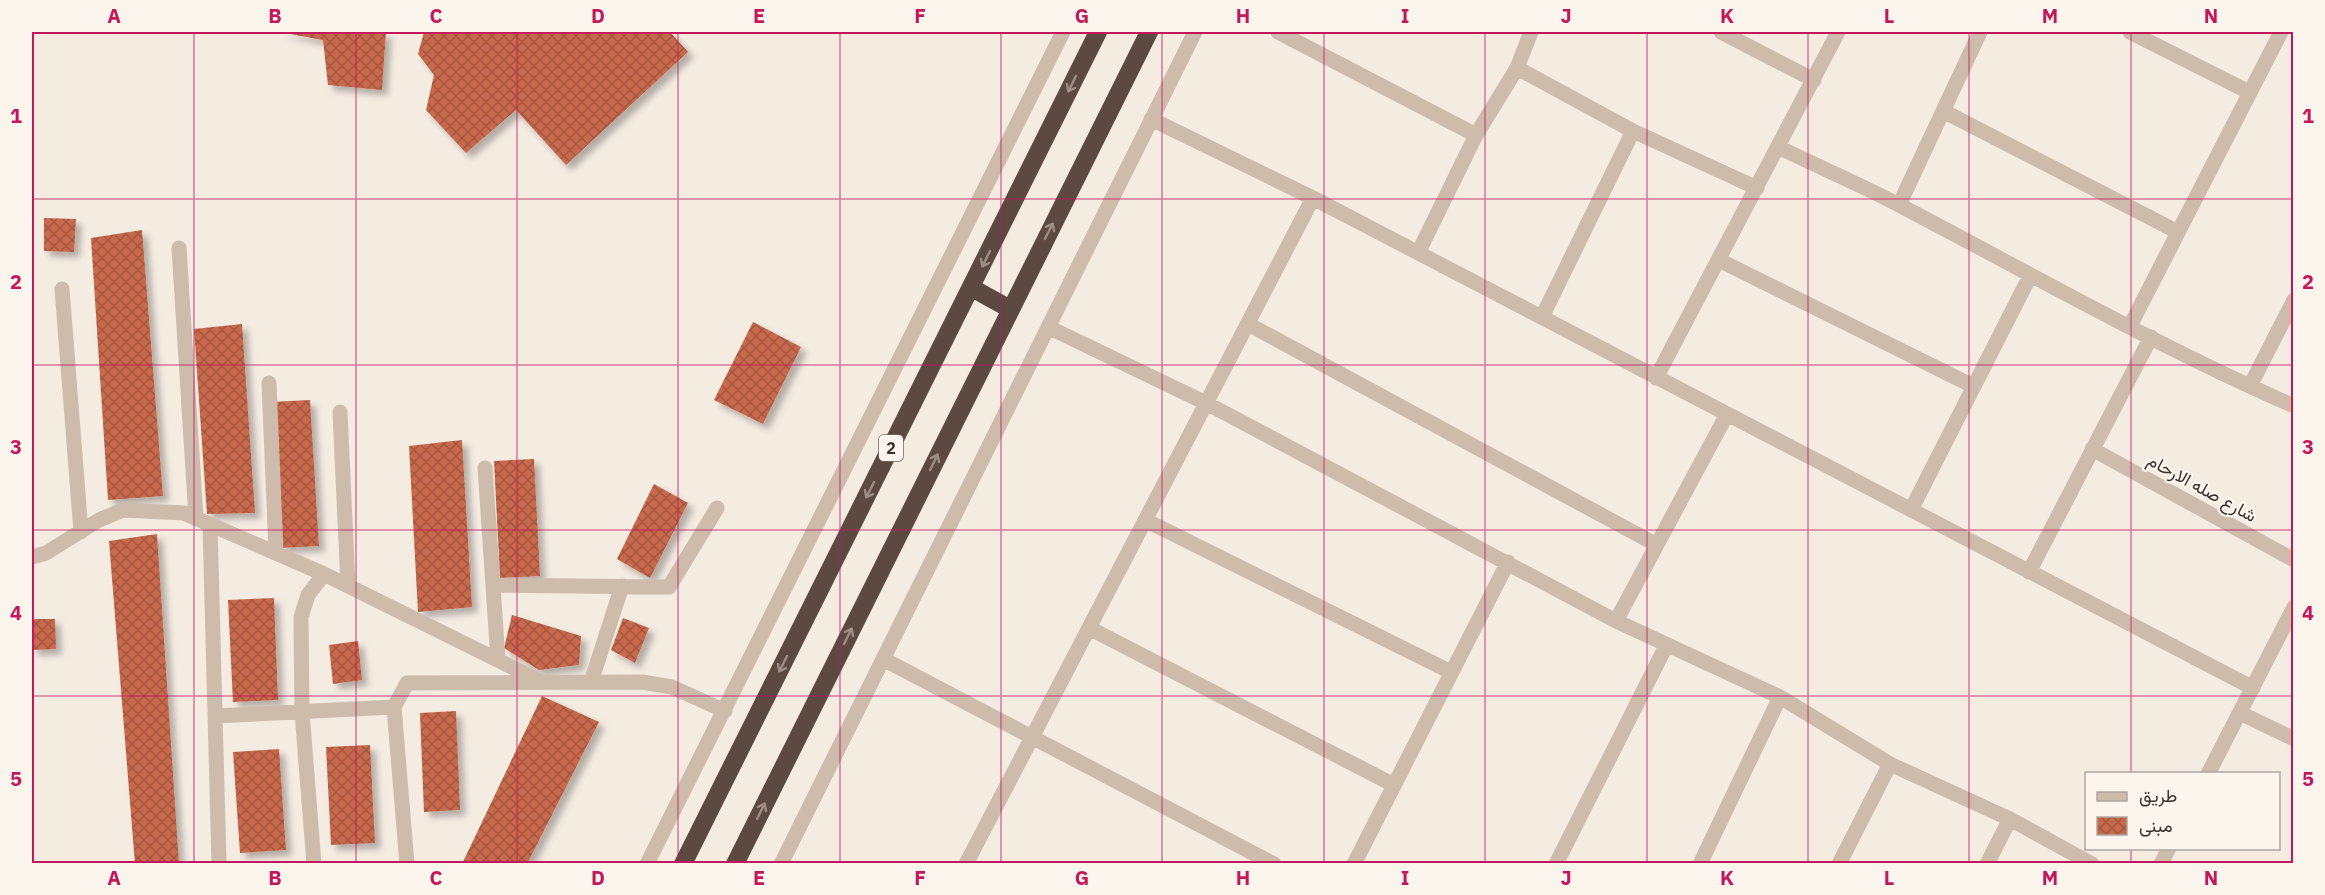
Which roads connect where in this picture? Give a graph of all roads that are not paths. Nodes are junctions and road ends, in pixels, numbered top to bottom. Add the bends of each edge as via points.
1 (1063, 32) edge
2 (1098, 32) edge
3 (1149, 32) edge
4 (1195, 32) edge
5 (1278, 32) edge
6 (1531, 32) edge
7 (1721, 32) edge
8 (1838, 32) edge
9 (1980, 32) edge
10 (2130, 32) edge
11 (2281, 32) edge
12 (1518, 68) junction
13 (1814, 80) junction
14 (2248, 92) junction
15 (1943, 111) junction
16 (1151, 119) junction
17 (1633, 131) junction
18 (1476, 135) junction
19 (1778, 147) junction
20 (1757, 188) junction
21 (1313, 198) junction
22 (1899, 205) junction
23 (2178, 232) junction
24 (179, 248) dead end
25 (1418, 253) junction
26 (1719, 260) junction
27 (2030, 276) junction
28 (972, 288) junction
29 (62, 289) dead end
30 (2294, 300) edge
31 (1010, 309) junction
32 (1542, 317) junction
33 (1248, 324) junction
34 (2130, 326) junction
35 (1048, 327) junction
36 (2151, 337) junction
37 (1656, 378) junction
38 (268, 383) dead end
39 (1973, 386) junction
40 (2250, 386) junction
41 (1206, 403) junction
42 (2294, 405) edge
43 (340, 412) dead end
44 (1726, 416) junction
45 (2092, 449) junction
46 (485, 468) dead end
47 (717, 508) dead end
48 (1911, 510) junction
49 (1145, 520) junction
50 (203, 522) junction
51 (81, 532) junction
52 (1657, 545) junction
53 (276, 552) junction
54 (32, 557) edge
55 (2294, 560) edge
56 (1508, 562) junction
57 (2029, 572) junction
58 (324, 574) junction
59 (348, 585) junction
60 (493, 585) junction
61 (622, 586) junction
62 (2294, 608) edge
63 (1616, 621) junction
64 (1089, 628) junction
65 (1666, 646) junction
66 (883, 659) junction
67 (498, 660) junction
68 (1451, 672) junction
69 (540, 681) junction
70 (591, 682) junction
71 (2253, 688) junction
72 (1780, 698) junction
73 (394, 707) junction
74 (725, 711) junction
75 (302, 712) junction
76 (2240, 713) junction
77 (216, 716) junction
78 (1031, 739) junction
79 (2294, 739) edge
80 (1890, 764) junction
81 (2209, 772) edge
82 (1394, 785) junction
83 (2010, 819) junction
84 (2168, 850) edge
85 (970, 862) edge
86 (219, 864) edge
87 (314, 864) edge
88 (407, 864) edge
89 (647, 864) edge
90 (682, 864) edge
91 (735, 864) edge
92 (781, 864) edge
93 (1274, 864) edge
94 (1354, 864) edge
95 (1556, 864) edge
96 (1700, 864) edge
97 (1839, 864) edge
98 (1987, 864) edge
99 (2092, 864) edge
100 (2161, 864) edge

1 - 74 street
2 -> 28 highway, 2
31 -> 3 highway
4 - 16 street
5 - 18 street
6 - 12 street
7 - 13 street
8 - 13 street
9 - 15 street
10 - 14 street
11 - 14 street
12 - 17 street
12 - 18 street
13 - 19 street
14 - 23 street
15 - 22 street
15 - 23 street
16 - 21 street
16 - 35 street
17 - 20 street
17 - 32 street
18 - 25 street
19 - 20 street
19 - 22 street
20 - 26 street
21 - 25 street
21 - 33 street
22 - 27 street
23 - 34 street
24 - 50 street
25 - 32 street
26 - 37 street
26 - 39 street
27 - 34 street
27 - 39 street
28 - 31 highway
28 -> 90 highway, 2
29 - 51 street
30 - 40 street
91 -> 31 highway
32 - 37 street
33 - 41 street
33 - 52 street
34 - 36 street
35 - 41 street
35 - 66 street
36 - 40 street
36 - 45 street
37 - 44 street
38 - 53 street
39 - 48 street
40 - 42 street
41 - 49 street
41 - 56 street
43 - 59 street
44 - 48 street
44 - 52 street
45 - 55 street, شارع صله الارحام
45 - 57 street
46 - 60 street
47 - 61 street via 669,587
48 - 57 street
49 - 64 street
49 - 68 street
50 - 51 street via 184,513 123,510
50 - 53 street
50 - 77 street
51 - 54 street
52 - 63 street
53 - 58 street
56 - 63 street
56 - 68 street
57 - 71 street
58 - 59 street
58 - 75 street via 308,595 301,617
59 - 67 street
60 - 61 street
60 - 67 street
61 - 70 street
62 - 71 street
63 - 65 street
64 - 78 street
64 - 82 street
65 - 72 street
65 - 95 street
66 - 78 street
66 - 92 street
67 - 69 street
68 - 82 street
69 - 70 street
69 - 73 street via 407,683
70 - 74 street via 662,685
71 - 76 street
72 - 80 street
72 - 96 street
73 - 75 street
73 - 88 street
74 - 89 street
75 - 77 street
75 - 87 street
76 - 79 street
76 - 81 street
77 - 86 street
78 - 85 street
78 - 93 street
80 - 83 street
80 - 97 street
82 - 94 street
83 - 98 street
83 - 99 street
84 - 100 street

